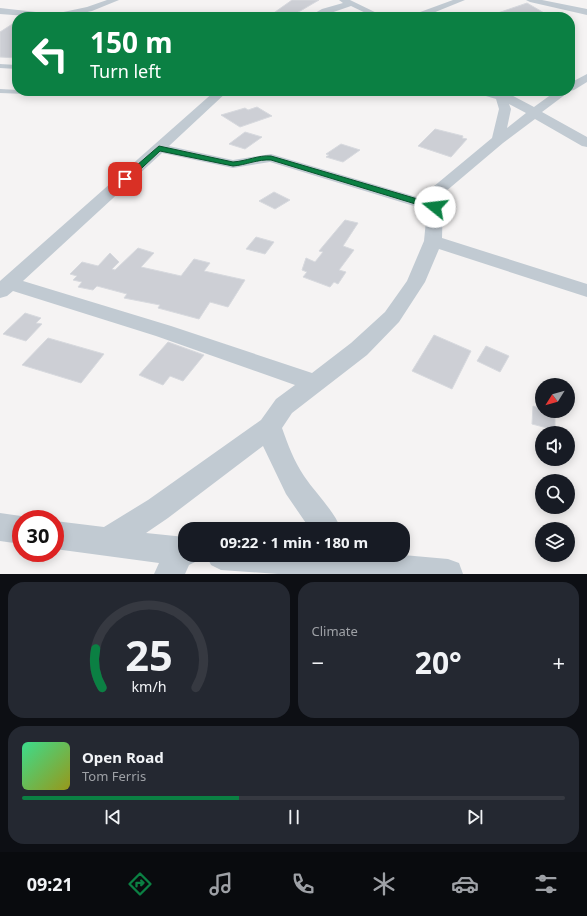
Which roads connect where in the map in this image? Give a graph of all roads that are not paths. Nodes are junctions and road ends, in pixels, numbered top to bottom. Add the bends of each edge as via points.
1 (92, 0) edge
2 (115, 0) edge
3 (461, 0) edge
4 (530, 0) edge
5 (346, 2) edge
6 (105, 4) junction
7 (0, 11) edge
8 (12, 12) edge
9 (76, 12) edge
10 (323, 12) edge
11 (369, 12) edge
12 (430, 12) edge
13 (587, 12) edge
14 (0, 66) edge
15 (12, 67) edge
16 (587, 77) edge
17 (575, 89) edge
18 (0, 91) edge
19 (12, 91) edge
20 (216, 96) edge
21 (500, 96) edge
22 (503, 96) edge
23 (556, 96) edge
24 (534, 113) junction
25 (498, 140) junction
26 (587, 143) edge
27 (159, 148) junction
28 (435, 207) junction
29 (433, 241) junction
30 (5, 288) edge
31 (587, 291) edge
32 (316, 383) junction
33 (270, 427) junction
34 (322, 522) edge
35 (0, 527) edge
36 (12, 529) edge
37 (64, 535) edge
38 (108, 542) junction
39 (178, 559) edge
40 (364, 562) edge
41 (448, 574) edge

1 - 6 street
2 - 6 street
3 - 12 street
4 - 13 street
5 - 10 street
5 - 11 street
6 - 9 street
7 - 8 street
14 - 15 lane
16 - 17 street
18 - 19 lane
20 - 27 street
21 - 25 street via 505,109
22 - 24 street
23 - 24 street
24 - 25 street
24 - 26 street
25 - 28 street via 438,190
27 - 28 street via 233,164 271,158
27 - 30 street
28 - 29 street
29 - 31 street
29 - 32 street via 416,282 392,317 359,349
30 - 32 street via 85,305
32 - 33 street via 284,406
33 - 34 street via 277,451 296,485
33 - 38 street via 158,509
35 - 36 street
37 - 38 street
38 - 39 street
40 - 41 street

